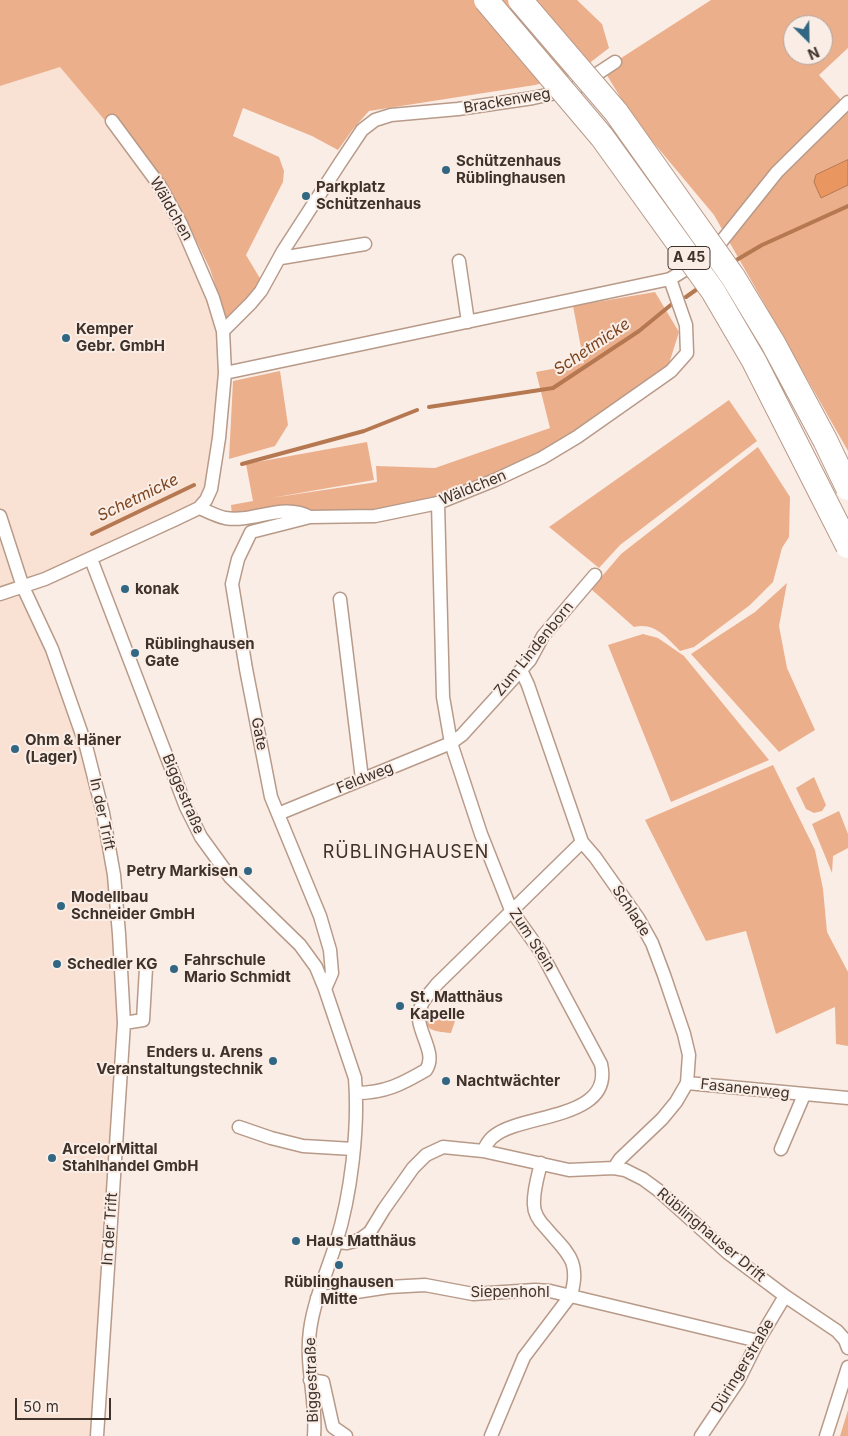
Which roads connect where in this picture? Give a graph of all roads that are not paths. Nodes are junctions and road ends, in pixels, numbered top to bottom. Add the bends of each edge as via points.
1 (486, 0) edge
2 (520, 0) edge
3 (615, 62) dead end
4 (848, 102) edge
5 (112, 121) dead end
6 (365, 244) dead end
7 (281, 258) junction
8 (459, 260) dead end
9 (670, 278) junction
10 (468, 322) junction
11 (223, 331) junction
12 (225, 373) junction
13 (848, 488) edge
14 (438, 503) junction
15 (199, 508) junction
16 (0, 516) edge
17 (310, 517) junction
18 (848, 546) edge
19 (91, 559) junction
20 (595, 575) dead end
21 (23, 587) junction
22 (0, 594) edge
23 (340, 599) dead end
24 (521, 670) junction
25 (451, 742) junction
26 (362, 779) junction
27 (278, 814) junction
28 (582, 842) junction
29 (511, 910) junction
30 (146, 968) dead end
31 (325, 989) junction
32 (124, 1023) junction
33 (687, 1083) junction
34 (356, 1093) junction
35 (804, 1095) junction
36 (848, 1098) edge
37 (239, 1127) dead end
38 (781, 1148) dead end
39 (353, 1149) junction
40 (483, 1151) junction
41 (541, 1163) junction
42 (614, 1168) junction
43 (337, 1242) junction
44 (571, 1295) junction
45 (785, 1296) junction
46 (317, 1298) junction
47 (758, 1341) junction
48 (848, 1348) edge
49 (848, 1367) edge
50 (310, 1380) junction
51 (97, 1436) edge
52 (314, 1436) edge
53 (346, 1436) edge
54 (491, 1436) edge
55 (701, 1436) edge
56 (826, 1436) edge

1 - 18 highway, A 45, bridge via 602,137 712,291 754,361
2 - 13 highway, A 45, bridge via 616,112 733,277 773,343
3 - 7 street, Brackenweg via 574,89 533,98 391,115 375,120 362,130
4 - 9 street via 777,172 717,247 702,260
5 - 11 street, Wäldchen via 160,186 181,224 213,298
6 - 7 street
7 - 11 street, Brackenweg via 251,303
8 - 10 street
9 - 10 street
9 - 14 street, Wäldchen via 686,325 687,353 671,371 542,458
10 - 12 street
11 - 12 street, Wäldchen
12 - 15 street, Wäldchen via 211,489
14 - 17 street, Wäldchen via 375,516
14 - 25 street, Zum Stein via 443,697
15 - 17 street, Wäldchen via 225,518 286,510
15 - 19 street
16 - 21 street, In der Trift
17 - 27 street, Gate via 251,532 238,560 232,584 271,797
19 - 21 street
19 - 31 street, Biggestraße via 186,807 201,837 230,877 300,945 316,967
20 - 24 street, Zum Lindenborn via 542,636
21 - 22 street
21 - 32 street, In der Trift via 52,649 69,696 104,813 114,875
23 - 26 street
24 - 25 street, Zum Lindenborn via 462,735
24 - 28 street, Schlade
25 - 26 street, Feldweg
25 - 29 street, Zum Stein via 481,834
26 - 27 street, Feldweg
27 - 31 street, Gate via 320,916 330,950 332,974
28 - 29 street
28 - 33 street, Schlade via 638,918 652,943 684,1034 689,1056
29 - 34 street via 437,984 420,1007 419,1024 430,1064 426,1070 391,1089
29 - 40 street, Zum Stein via 546,960 603,1072 599,1090 593,1098 558,1114 506,1129 490,1138
30 - 32 street via 143,1020
31 - 34 street, Biggestraße via 355,1078
32 - 51 street, In der Trift
33 - 35 street, Fasanenweg
33 - 42 street, Schlade via 667,1114
34 - 39 street, Biggestraße
35 - 36 street, Fasanenweg
35 - 38 street, Fasanenweg
37 - 39 street via 303,1146
39 - 43 street, Biggestraße via 348,1194
40 - 41 street, Rüblinghauser Drift
40 - 43 street, Rüblinghauser Drift via 443,1147 426,1155 398,1188 370,1232 359,1240
41 - 42 street, Rüblinghauser Drift via 569,1170
41 - 44 street via 534,1205 541,1222 574,1264
42 - 45 street, Rüblinghauser Drift via 643,1179 658,1190 728,1253
43 - 46 street, Biggestraße
44 - 46 street, Siepenhohl via 535,1290 473,1294 425,1286 389,1287
44 - 47 street, Siepenhohl
44 - 54 street via 524,1357
45 - 47 street, Düringerstraße
45 - 48 street, Rüblinghauser Drift via 837,1331
46 - 50 street, Biggestraße via 310,1330
47 - 55 street, Düringerstraße via 738,1381
49 - 56 street
50 - 52 street, Biggestraße
50 - 53 street via 322,1382 333,1427

